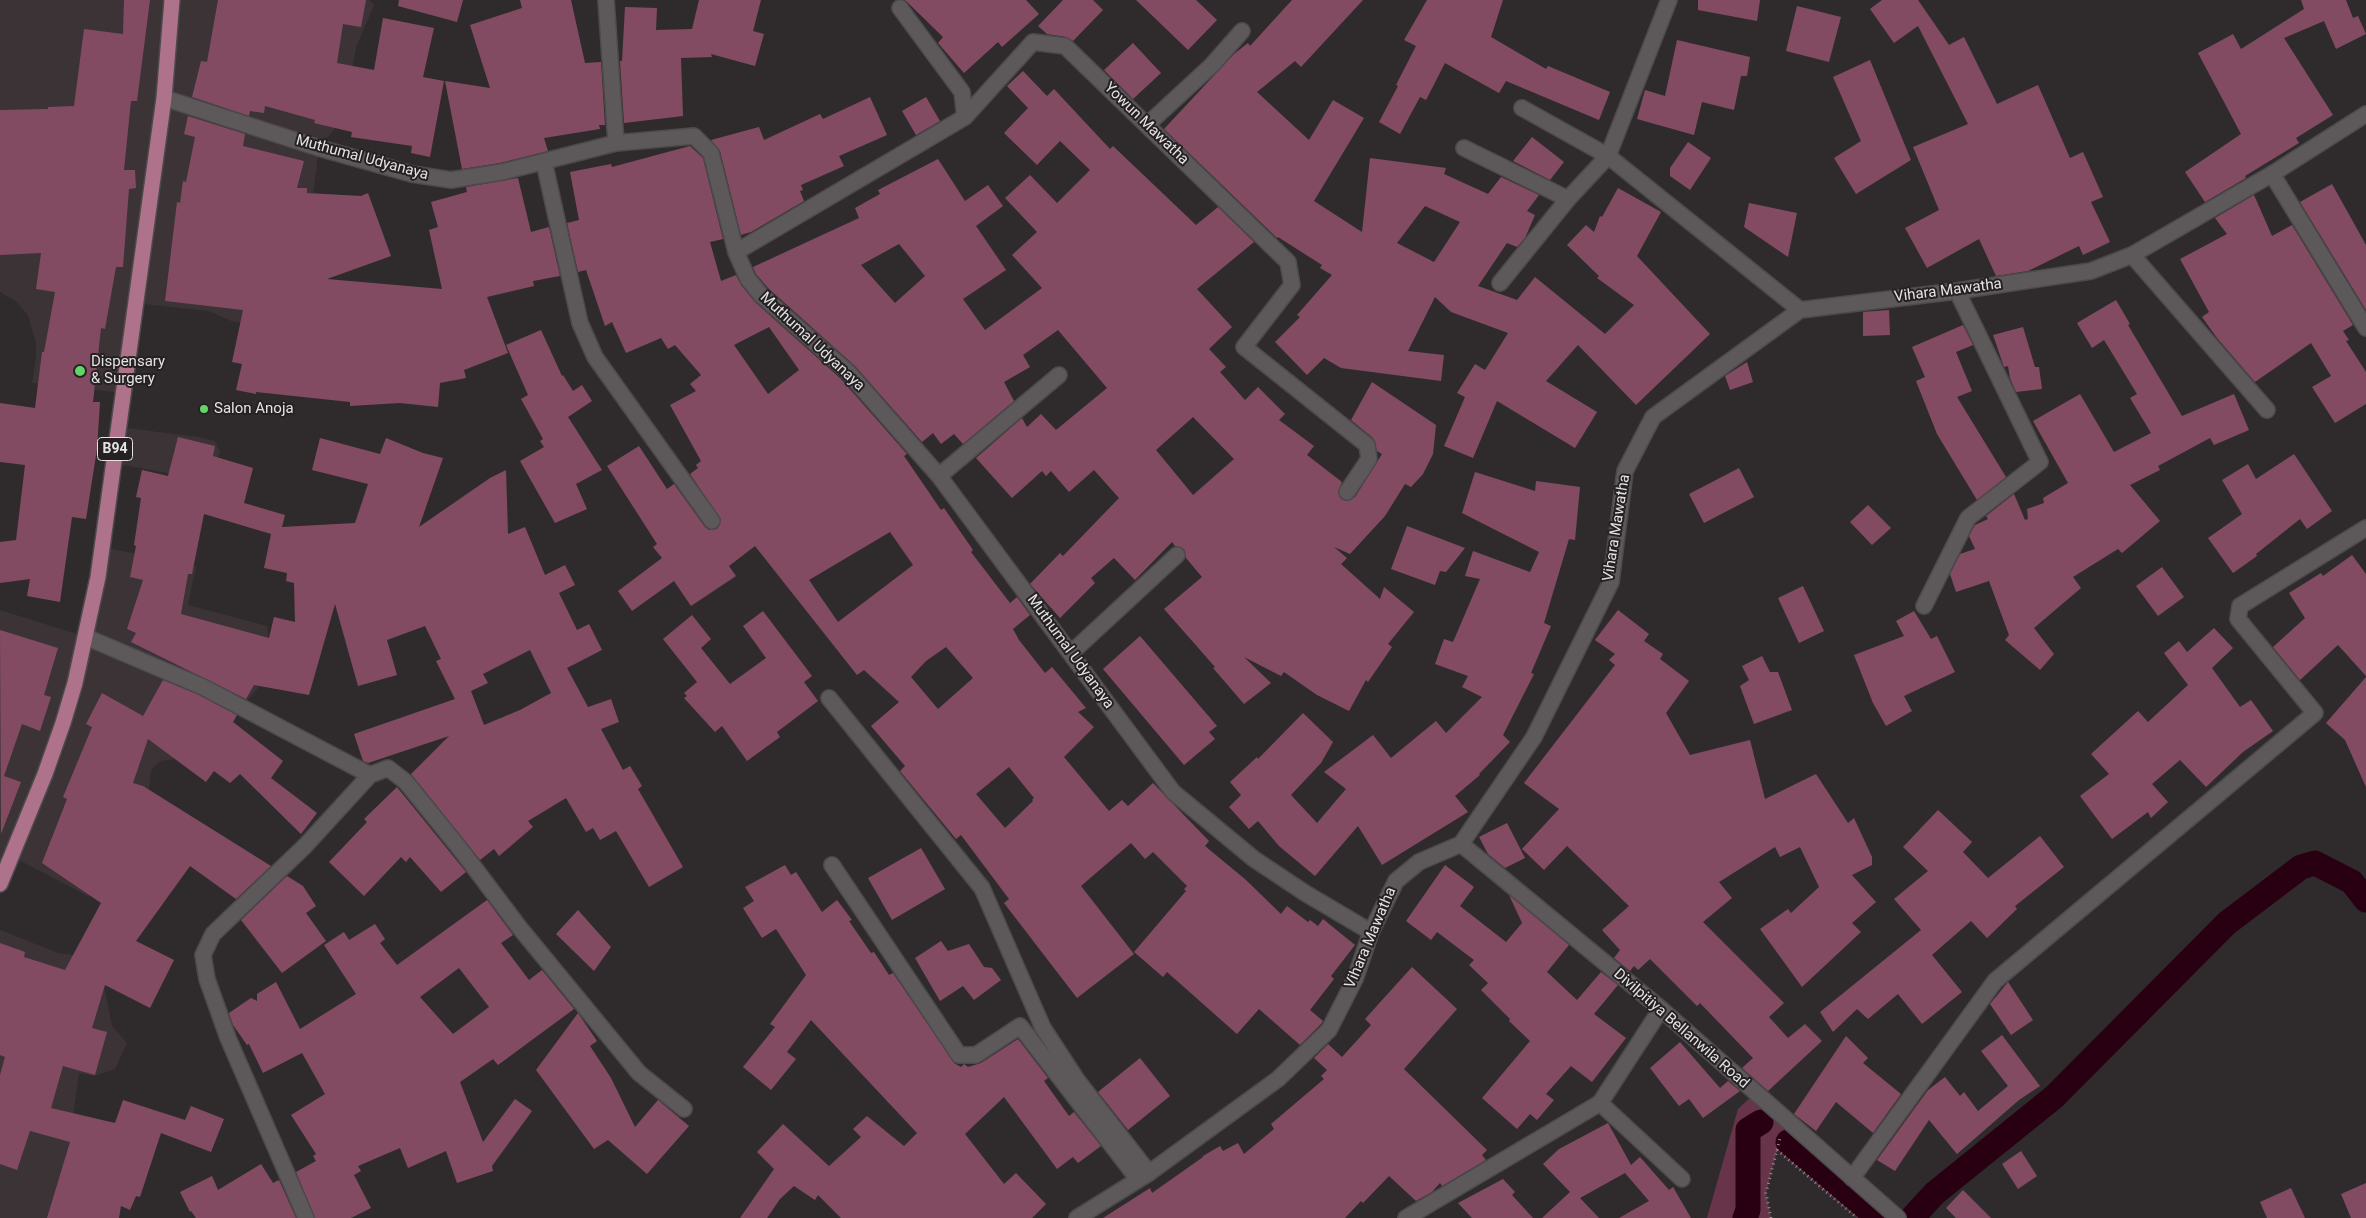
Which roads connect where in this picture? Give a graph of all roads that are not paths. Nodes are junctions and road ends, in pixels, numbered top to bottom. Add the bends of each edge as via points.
1 (172, 0) edge
2 (606, 0) edge
3 (1669, 0) edge
4 (900, 8) dead end
5 (1242, 30) dead end
6 (164, 98) junction
7 (1522, 108) dead end
8 (2366, 114) edge
9 (966, 117) junction
10 (1147, 125) junction
11 (616, 143) junction
12 (1464, 148) dead end
13 (1608, 156) junction
14 (544, 162) junction
15 (2272, 174) junction
16 (1568, 199) junction
17 (736, 252) junction
18 (2132, 255) junction
19 (1500, 283) dead end
20 (1957, 291) junction
21 (1800, 310) junction
22 (2366, 328) edge
23 (1059, 375) dead end
24 (2267, 410) dead end
25 (939, 476) junction
26 (1347, 492) dead end
27 (712, 521) dead end
28 (2366, 528) edge
29 (1177, 555) dead end
30 (1924, 606) dead end
31 (86, 637) junction
32 (1071, 653) junction
33 (829, 698) dead end
34 (370, 775) junction
35 (1461, 844) junction
36 (832, 864) dead end
37 (0, 884) edge
38 (1371, 932) junction
39 (1661, 1009) junction
40 (1600, 1103) junction
41 (684, 1110) dead end
42 (1143, 1175) junction
43 (1682, 1178) dead end
44 (1852, 1178) junction
45 (306, 1218) edge
46 (1077, 1218) edge
47 (1406, 1218) edge
48 (1898, 1218) edge

1 - 6 main road, B94
2 - 11 street
3 - 13 street
4 - 9 street via 962,92
5 - 10 street via 1212,65
6 - 14 street, Muthumal Udyanaya via 412,174 451,180
6 - 31 main road, B94 via 98,577
7 - 13 street
8 - 15 street, Vihara Mawatha
9 - 10 street, Yowun Mawatha via 1033,42 1065,46
9 - 17 street, Yowun Mawatha
10 - 26 street, Yowun Mawatha via 1288,262 1292,285 1244,347 1367,445 1369,460
11 - 14 street, Muthumal Udyanaya
11 - 17 street, Muthumal Udyanaya via 694,136 711,153
12 - 16 street
13 - 16 street
13 - 21 street
14 - 27 street via 580,324 595,357
15 - 18 street, Vihara Mawatha
15 - 22 street
16 - 19 street
17 - 25 street, Muthumal Udyanaya via 748,280 760,295 848,372
18 - 20 street, Vihara Mawatha via 2091,271
18 - 24 street
20 - 21 street, Vihara Mawatha
20 - 30 street via 2040,462 1968,518
21 - 35 street, Vihara Mawatha via 1654,417 1625,471 1611,582 1534,737
23 - 25 street
25 - 32 street, Muthumal Udyanaya
28 - 44 street via 2240,606 2238,619 2316,713 1995,981
29 - 32 street
31 - 34 street via 204,687
31 - 37 main road, B94 via 75,683 45,774
32 - 38 street, Muthumal Udyanaya via 1173,792 1254,859
33 - 42 street via 982,888 1043,1028
34 - 41 street via 388,768 406,782 639,1073
34 - 45 street via 305,846 213,934 202,955 228,1038
35 - 38 street, Vihara Mawatha via 1419,862 1396,881
35 - 39 street, Divilpitiya Bellanwila Road
36 - 42 street via 959,1055 976,1055 1020,1026
38 - 42 street, Vihara Mawatha via 1355,979 1329,1030 1278,1079
39 - 40 street
39 - 44 street, Divilpitiya Bellanwila Road
40 - 43 street
40 - 47 street
42 - 46 street, Vihara Mawatha
44 - 48 street, Divilpitiya Bellanwila Road

